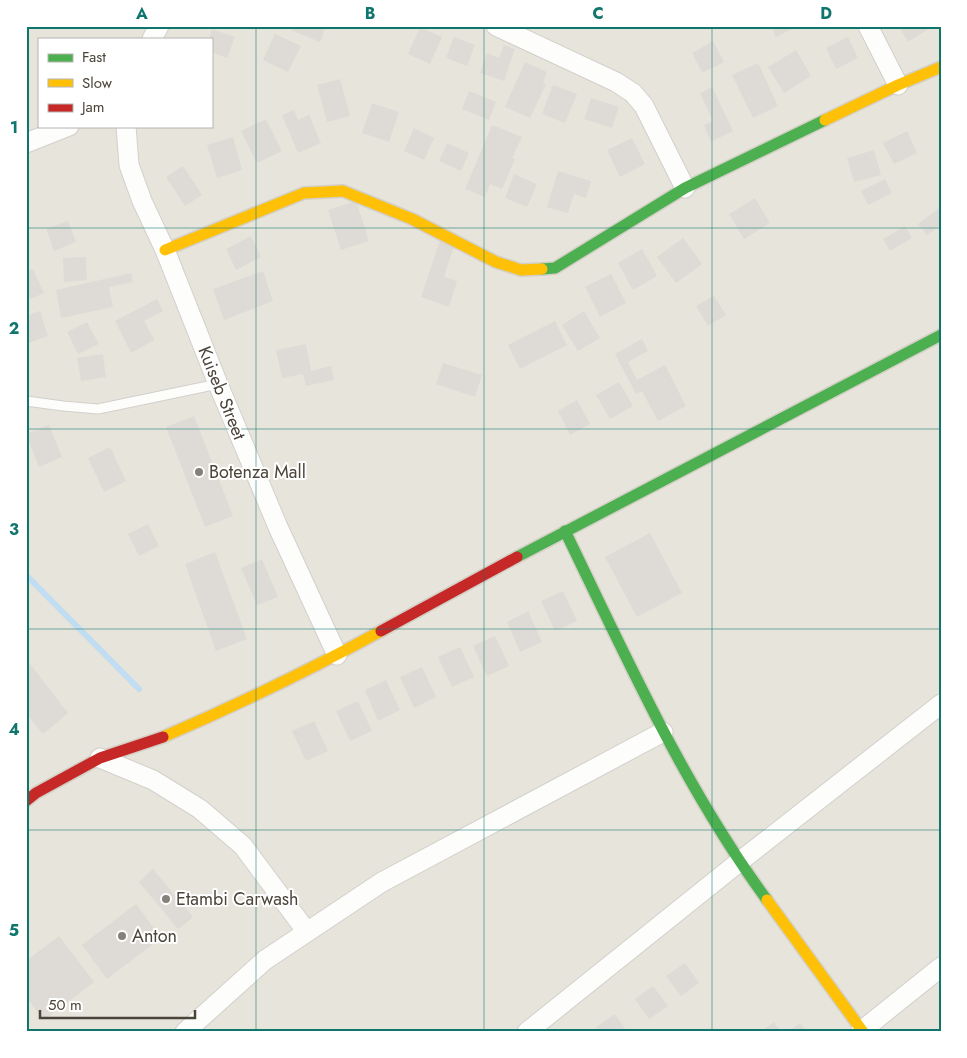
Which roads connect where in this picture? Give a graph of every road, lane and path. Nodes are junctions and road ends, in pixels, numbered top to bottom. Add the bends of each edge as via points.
1 (159, 26) edge
2 (496, 26) edge
3 (868, 26) edge
4 (153, 38) edge
5 (941, 67) edge
6 (898, 85) junction
7 (64, 128) edge
8 (126, 128) edge
9 (26, 143) edge
10 (685, 188) junction
11 (165, 250) junction
12 (941, 335) edge
13 (218, 384) junction
14 (26, 401) edge
15 (564, 532) junction
16 (337, 655) junction
17 (941, 704) edge
18 (663, 732) junction
19 (100, 758) junction
20 (26, 801) edge
21 (739, 862) junction
22 (307, 932) junction
23 (941, 967) edge
24 (862, 1031) edge
25 (185, 1032) edge
26 (527, 1032) edge

1 - 4 street
2 - 10 street via 633,93 644,106
3 - 6 street
5 - 6 street
6 - 10 street
7 - 9 street
8 - 11 street, Kuiseb Street via 129,165
10 - 11 street via 555,268 521,270 496,262 412,219 343,191 304,193
11 - 13 street, Kuiseb Street
12 - 15 street
13 - 14 lane via 98,409
13 - 16 street, Kuiseb Street via 278,527
15 - 16 street
15 - 18 street
16 - 19 street via 228,709 161,738
17 - 21 street
18 - 21 street
18 - 22 street via 382,882
19 - 20 street
19 - 22 street via 152,780 200,809 243,846
21 - 24 street
21 - 26 street
22 - 25 street via 265,960
23 - 24 street

